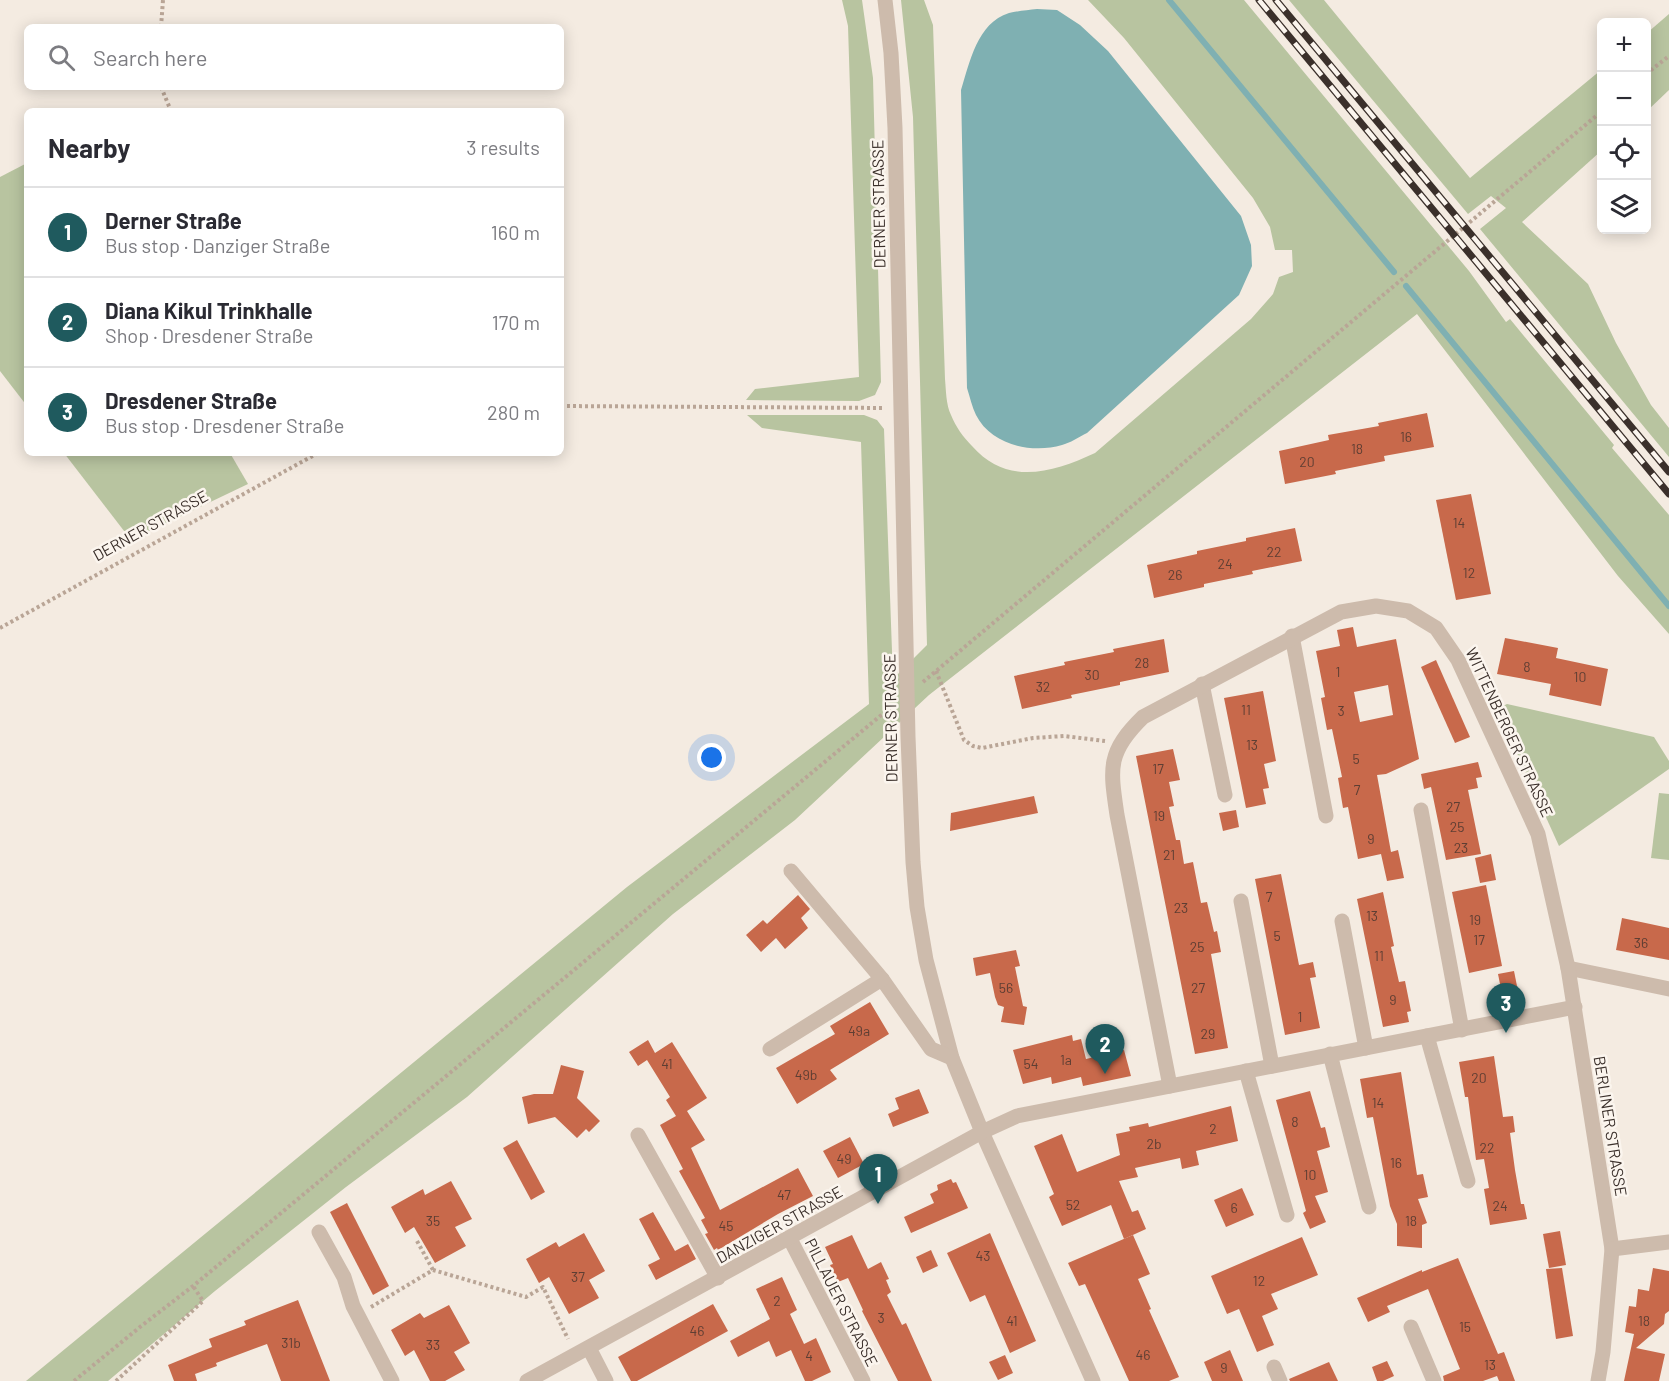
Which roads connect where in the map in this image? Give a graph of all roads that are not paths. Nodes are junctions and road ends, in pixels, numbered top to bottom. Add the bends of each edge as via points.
1 (885, 0) edge
2 (1292, 636) junction
3 (1202, 684) junction
4 (1224, 795) dead end
5 (1421, 810) dead end
6 (1326, 816) dead end
7 (790, 871) dead end
8 (1241, 901) dead end
9 (1342, 921) dead end
10 (1568, 968) junction
11 (882, 979) junction
12 (1669, 989) edge
13 (1575, 1007) junction
14 (1462, 1030) junction
15 (1426, 1036) junction
16 (1366, 1048) junction
17 (770, 1049) dead end
18 (1330, 1054) junction
19 (952, 1058) junction
20 (1272, 1066) junction
21 (1246, 1071) junction
22 (1170, 1086) junction
23 (982, 1132) junction
24 (638, 1135) dead end
25 (1468, 1181) dead end
26 (1370, 1207) dead end
27 (1287, 1215) dead end
28 (319, 1232) dead end
29 (789, 1239) junction
30 (1669, 1242) edge
31 (1612, 1249) junction
32 (718, 1278) junction
33 (1411, 1327) dead end
34 (582, 1352) junction
35 (392, 1381) edge
36 (527, 1381) edge
37 (606, 1381) edge
38 (863, 1381) edge
39 (1093, 1381) edge
40 (1434, 1381) edge
41 (1598, 1381) edge

1 - 19 street, DERNER STRASSE via 895,128 913,862 926,960
2 - 3 street, WITTENBERGER STRASSE
2 - 6 street
2 - 10 street, WITTENBERGER STRASSE via 1341,612 1376,606 1408,611 1436,628 1458,660 1538,834
3 - 4 street
3 - 22 street, WITTENBERGER STRASSE via 1143,717 1130,729 1120,743 1111,774
5 - 14 street
7 - 11 street
8 - 20 street
9 - 16 street
10 - 12 street
10 - 13 street, WITTENBERGER STRASSE
11 - 17 street
11 - 19 street via 931,1049
13 - 14 street, DANZIGER STRASSE
13 - 31 street, BERLINER STRASSE
14 - 15 street, DANZIGER STRASSE
15 - 16 street, DANZIGER STRASSE
15 - 25 street
16 - 18 street, DANZIGER STRASSE
18 - 20 street, DANZIGER STRASSE
18 - 26 street
19 - 23 street, DERNER STRASSE
20 - 21 street, DANZIGER STRASSE
21 - 22 street, DANZIGER STRASSE
21 - 27 street
22 - 23 street, DANZIGER STRASSE via 1017,1116
23 - 29 street, DANZIGER STRASSE
23 - 39 street, DERNER STRASSE
24 - 32 street, DANZIGER STRASSE
28 - 35 street
29 - 32 street, DANZIGER STRASSE
29 - 38 street, PILLAUER STRASSE
30 - 31 street
31 - 41 street, BERLINER STRASSE
32 - 34 street, DANZIGER STRASSE
33 - 40 street
34 - 36 street, DANZIGER STRASSE
34 - 37 street

